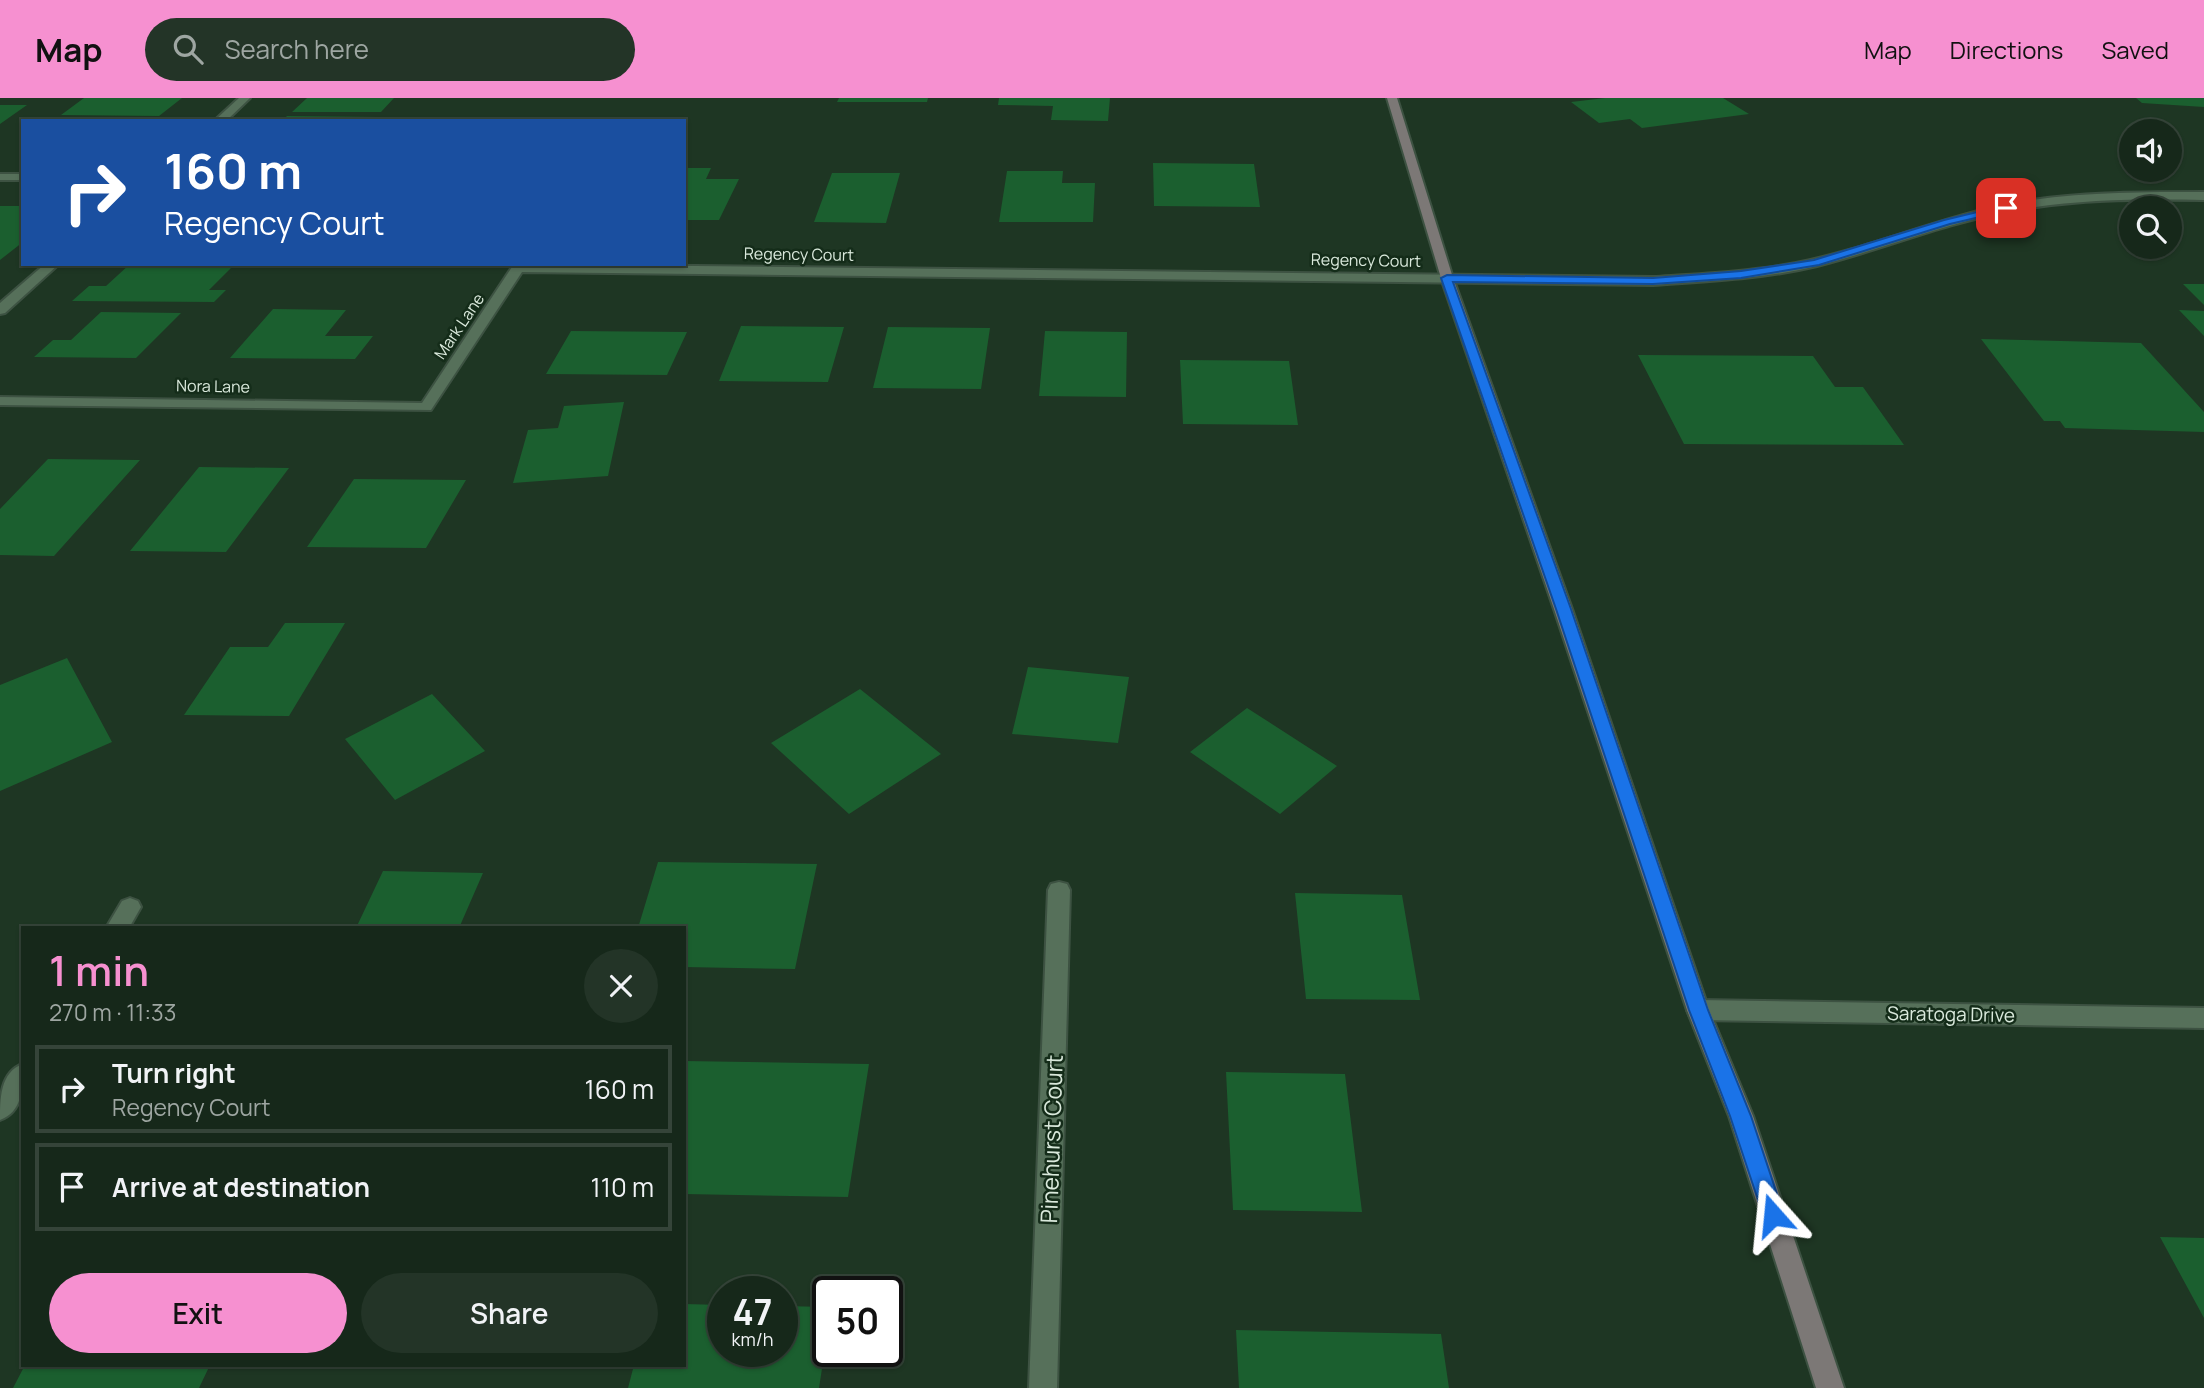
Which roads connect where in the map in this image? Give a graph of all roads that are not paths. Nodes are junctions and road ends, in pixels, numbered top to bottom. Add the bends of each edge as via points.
1 (245, 98) edge
2 (1392, 98) edge
3 (221, 119) edge
4 (0, 177) edge
5 (21, 177) edge
6 (2204, 196) edge
7 (51, 266) edge
8 (520, 266) edge
9 (1447, 278) junction
10 (0, 310) edge
11 (0, 401) edge
12 (426, 407) joint
13 (1059, 890) dead end
14 (130, 907) dead end
15 (118, 926) edge
16 (1698, 1010) junction
17 (2204, 1018) edge
18 (21, 1077) edge
19 (0, 1109) edge
20 (1043, 1388) edge
21 (1830, 1388) edge

1 - 3 street
2 - 9 main road
4 - 5 street
6 - 9 street, Regency Court via 2097,197 2024,205 1947,222 1815,263 1741,274 1653,281
7 - 10 street
8 - 9 street, Regency Court
8 - 12 street, Mark Lane
9 - 16 main road
11 - 12 street, Nora Lane
13 - 20 street, Pinehurst Court
14 - 15 street
16 - 17 street, Saratoga Drive
16 - 21 main road via 1741,1116
18 - 19 street

